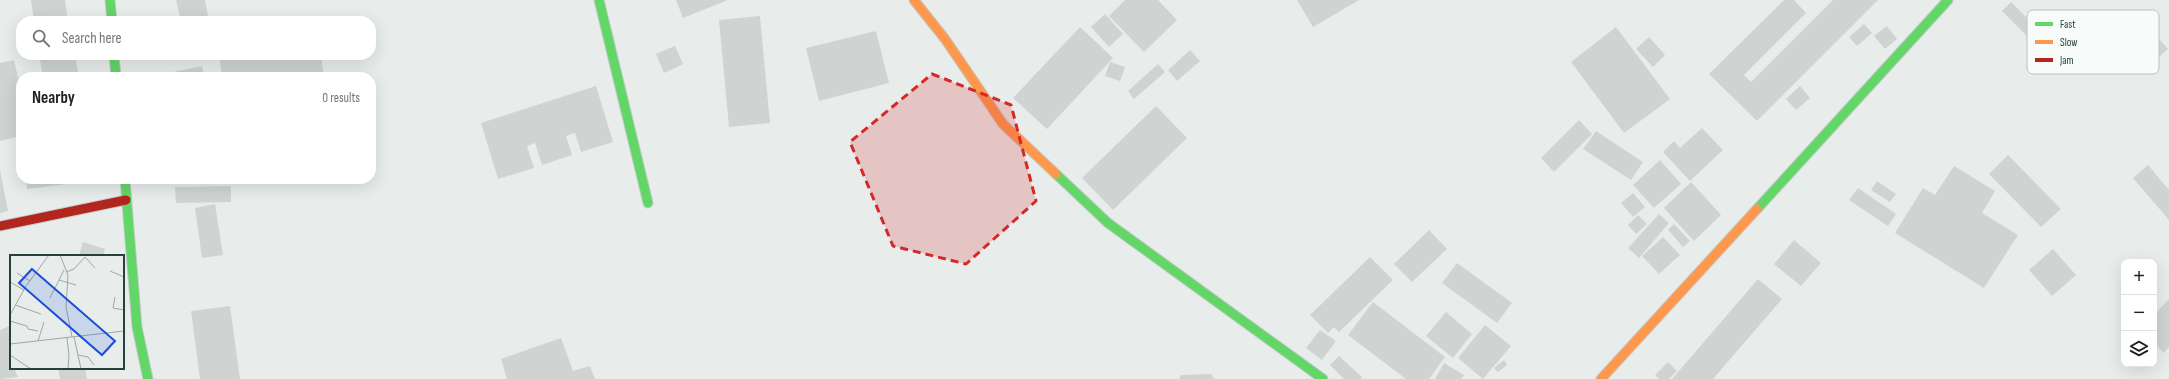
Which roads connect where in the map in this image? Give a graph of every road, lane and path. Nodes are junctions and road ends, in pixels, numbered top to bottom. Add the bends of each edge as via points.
1 (110, 0) edge
2 (599, 0) edge
3 (914, 0) edge
4 (1948, 0) edge
5 (112, 16) edge
6 (114, 60) edge
7 (116, 72) edge
8 (124, 184) edge
9 (126, 200) junction
10 (648, 203) dead end
11 (0, 226) edge
12 (148, 379) edge
13 (1323, 379) edge
14 (1601, 379) edge

1 - 5 street
2 - 10 street
3 - 13 street via 945,39 1003,124 1108,223
4 - 14 street
6 - 7 street
8 - 9 street
9 - 11 street
9 - 12 street via 137,327

